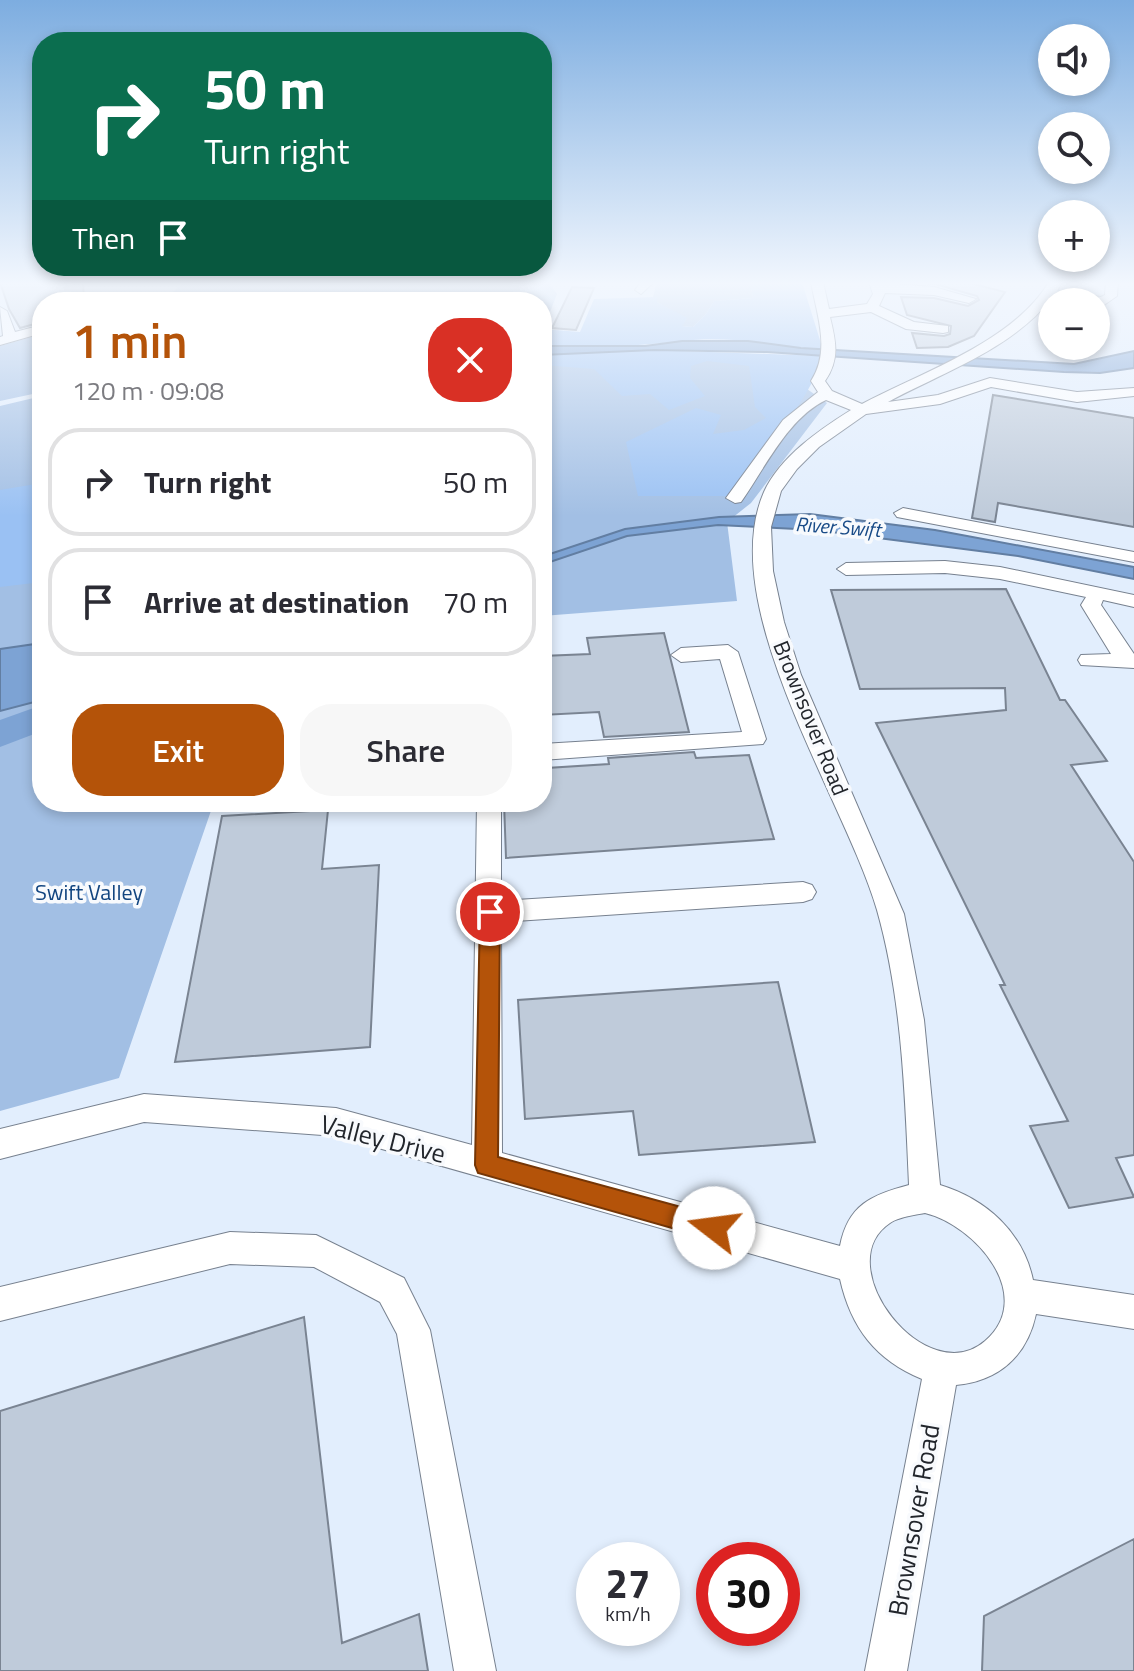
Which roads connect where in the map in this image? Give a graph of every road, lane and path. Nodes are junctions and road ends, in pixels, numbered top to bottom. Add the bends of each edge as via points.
1 (827, 360) edge
2 (961, 360) edge
3 (1130, 392) edge
4 (826, 394) junction
5 (863, 410) junction
6 (735, 498) dead end
7 (903, 513) dead end
8 (1134, 557) edge
9 (846, 569) dead end
10 (1098, 593) junction
11 (1134, 601) edge
12 (681, 655) dead end
13 (1088, 660) dead end
14 (1130, 661) edge
15 (552, 751) edge
16 (489, 812) edge
17 (803, 892) dead end
18 (490, 912) junction
19 (0, 1144) edge
20 (487, 1165) junction
21 (925, 1197) junction
22 (852, 1266) junction
23 (1020, 1295) junction
24 (0, 1304) edge
25 (1134, 1312) edge
26 (942, 1368) junction
27 (475, 1671) edge
28 (886, 1671) edge

1 - 4 street via 818,381
2 - 5 street, Brownsover Road
3 - 5 street via 1077,397 990,382 940,399
4 - 5 street
4 - 6 street via 811,398 797,412
5 - 21 street, Brownsover Road via 811,444 770,499 761,554 778,642 890,910 912,1015
7 - 8 street
9 - 10 street via 945,567
10 - 11 street
10 - 14 street via 1091,605
12 - 15 street via 728,652 755,739
13 - 14 street
16 - 18 street
17 - 18 street
18 - 20 street
19 - 20 street, Valley Drive via 144,1108 336,1122
20 - 22 street, Valley Drive
21 - 22 street via 881,1206 865,1221 855,1241
21 - 23 street via 977,1218 1013,1266
22 - 26 street via 857,1293 890,1342 914,1359
23 - 25 street
23 - 26 street via 1019,1321 1009,1344 992,1360 968,1369
24 - 27 street via 230,1248 316,1251 392,1290 413,1330
26 - 28 street, Brownsover Road

